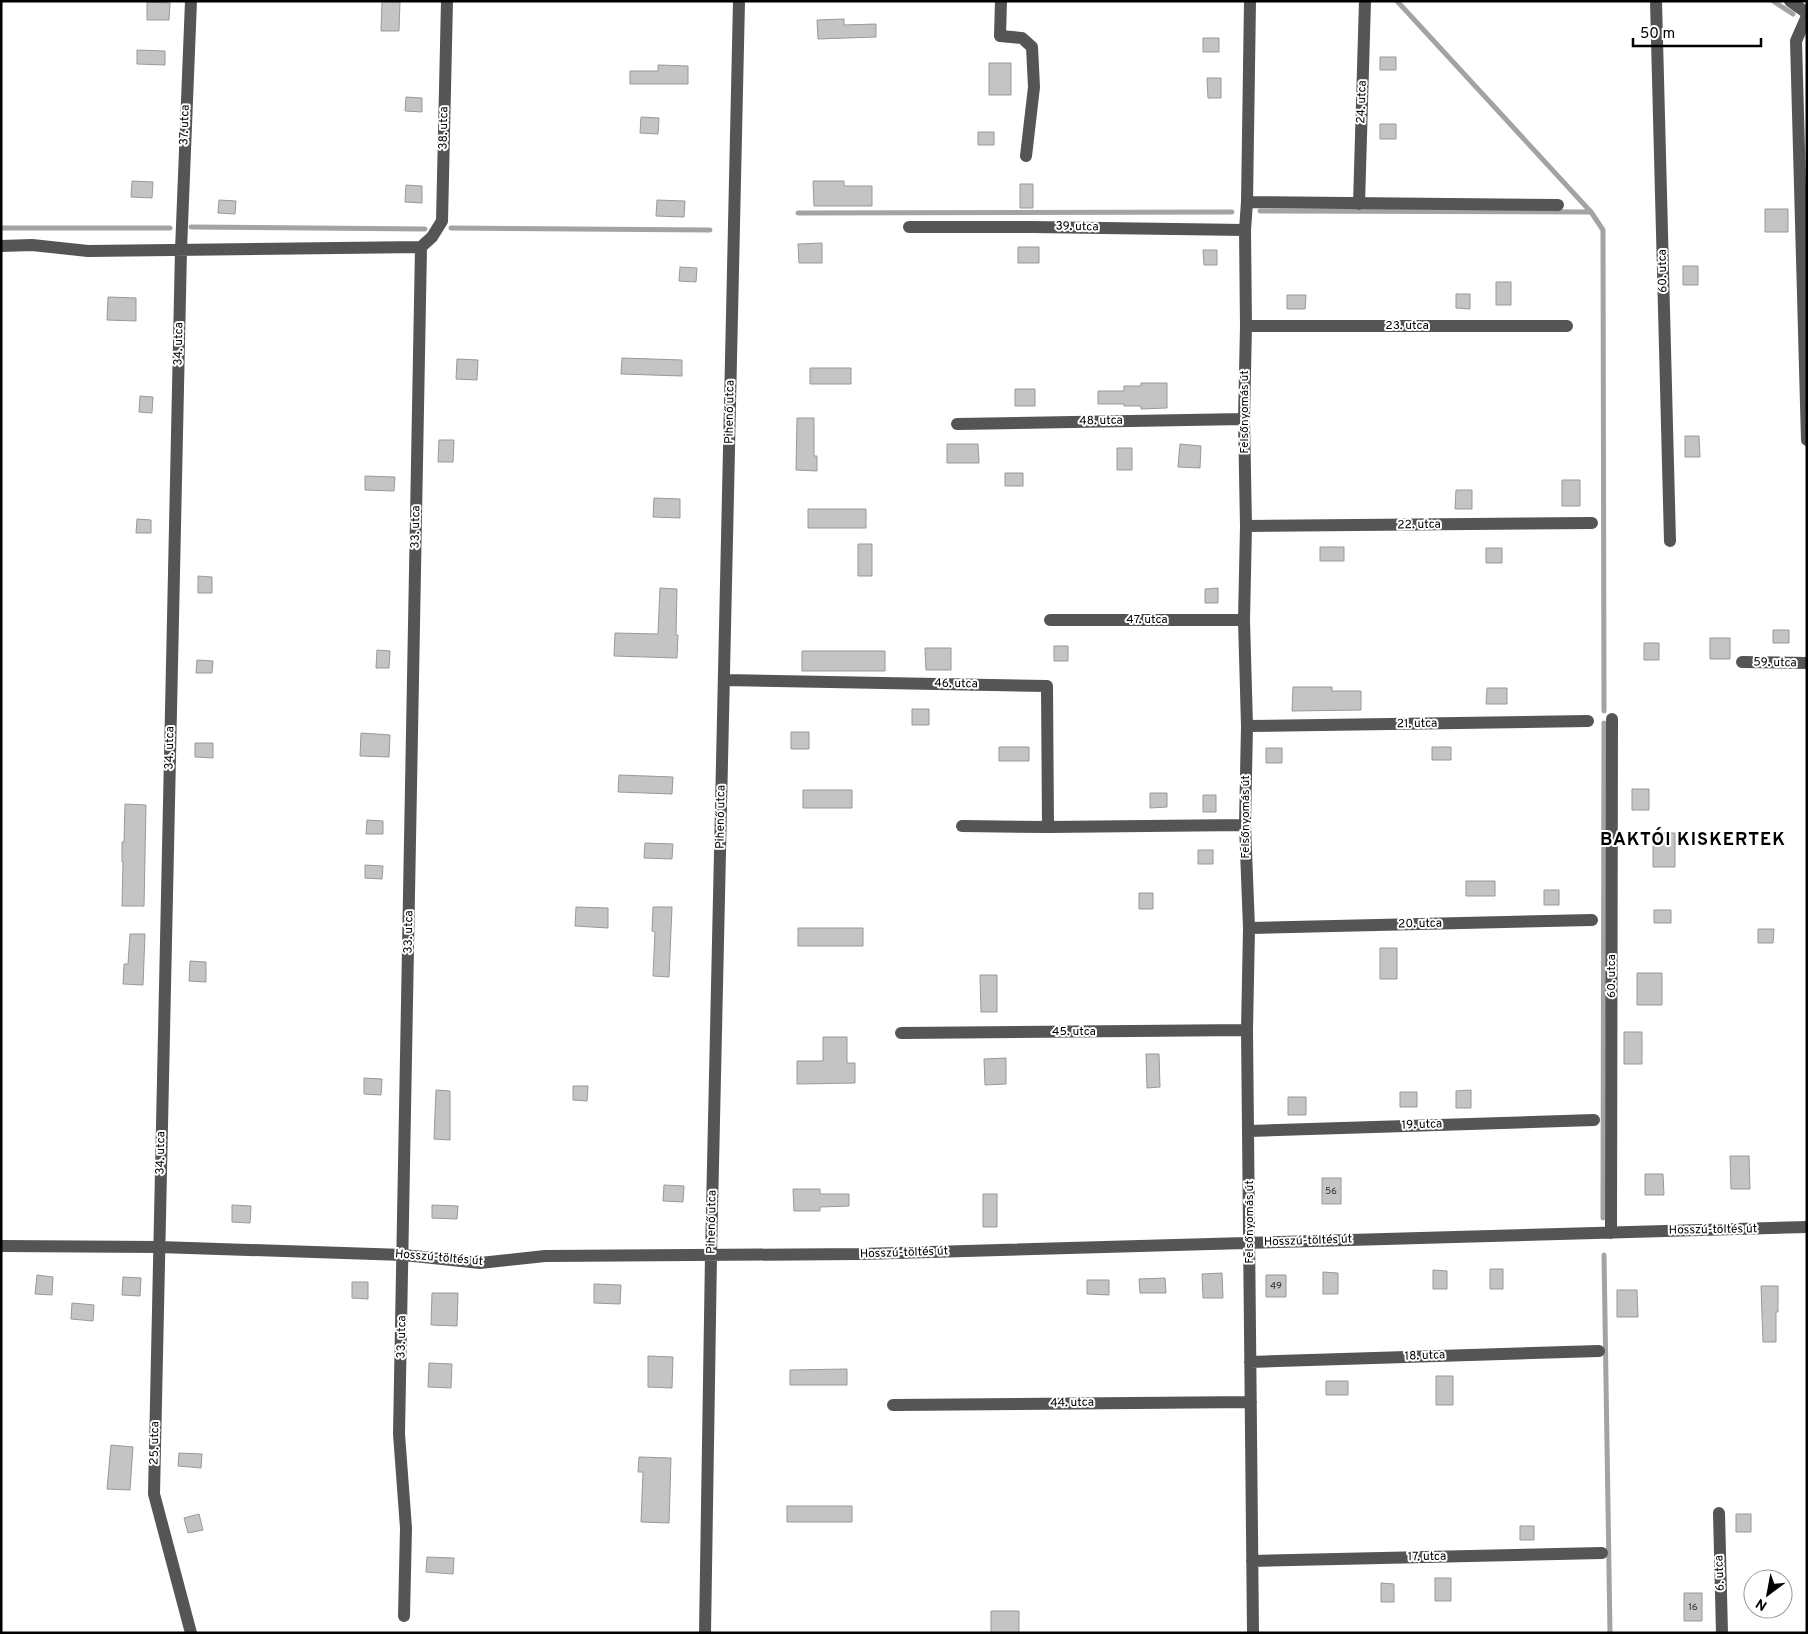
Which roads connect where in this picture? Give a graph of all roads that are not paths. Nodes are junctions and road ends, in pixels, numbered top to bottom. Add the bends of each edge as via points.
1 (191, 1) edge
2 (447, 1) edge
3 (739, 1) edge
4 (1001, 1) edge
5 (1250, 1) edge
6 (1365, 1) edge
7 (1656, 1) edge
8 (1790, 1) edge
9 (1807, 15) edge
10 (1026, 156) dead end
11 (1247, 202) junction
12 (1359, 204) junction
13 (1558, 205) dead end
14 (909, 227) dead end
15 (1245, 230) junction
16 (1, 246) edge
17 (421, 247) junction
18 (181, 250) junction
19 (1246, 326) junction
20 (1567, 326) dead end
21 (1244, 419) junction
22 (957, 424) dead end
23 (1807, 440) edge
24 (1592, 523) dead end
25 (1246, 526) junction
26 (1670, 541) dead end
27 (1050, 620) dead end
28 (1244, 620) junction
29 (1742, 662) dead end
30 (1807, 663) edge
31 (725, 680) junction
32 (1612, 719) dead end
33 (1588, 721) dead end
34 (1247, 726) junction
35 (1245, 825) junction
36 (962, 826) dead end
37 (1048, 828) junction
38 (1592, 920) dead end
39 (1249, 928) junction
40 (1247, 1030) junction
41 (901, 1033) dead end
42 (1594, 1120) dead end
43 (1250, 1131) junction
44 (1807, 1227) edge
45 (1611, 1232) junction
46 (1249, 1242) junction
47 (1, 1246) edge
48 (159, 1247) junction
49 (404, 1255) junction
50 (711, 1255) junction
51 (1599, 1352) dead end
52 (1250, 1362) junction
53 (1251, 1402) junction
54 (893, 1405) dead end
55 (1719, 1513) dead end
56 (1602, 1553) dead end
57 (1252, 1561) junction
58 (404, 1616) dead end
59 (191, 1633) edge
60 (705, 1633) edge
61 (1253, 1633) edge
62 (1722, 1633) edge

1 - 18 street, 37. utca
2 - 17 street, 38. utca via 442,221
3 - 31 street, Pihenő utca
4 - 10 street via 1000,36 1022,38 1032,48 1034,87
5 - 11 street, Felsőnyomás út
6 - 12 street, 24. utca
7 - 26 street, 60. utca
8 - 9 street
9 - 23 street via 1796,41
11 - 12 street
11 - 15 street, Felsőnyomás út
12 - 13 street
14 - 15 street, 39. utca
15 - 19 street, Felsőnyomás út
16 - 18 street via 32,245 88,252
17 - 18 street
17 - 49 street, 33. utca
18 - 48 street, 34. utca
19 - 20 street, 23. utca
19 - 21 street, Felsőnyomás út
21 - 22 street, 48. utca
21 - 25 street, Felsőnyomás út
24 - 25 street, 22. utca
25 - 28 street, Felsőnyomás út
27 - 28 street, 47. utca
28 - 34 street, Felsőnyomás út
29 - 30 street, 59. utca
31 - 37 street, 46. utca via 1047,686
31 - 50 street, Pihenő utca
32 - 45 street, 60. utca
33 - 34 street, 21. utca
34 - 35 street, Felsőnyomás út
35 - 37 street
35 - 39 street, Felsőnyomás út
36 - 37 street
38 - 39 street, 20. utca
39 - 40 street, Felsőnyomás út
40 - 41 street, 45. utca
40 - 43 street, Felsőnyomás út
42 - 43 street, 19. utca
43 - 46 street, Felsőnyomás út
44 - 45 street, Hosszú-töltés út
45 - 46 street, Hosszú-töltés út
46 - 50 street, Hosszú-töltés út via 862,1254
46 - 52 street, Felsőnyomás út
47 - 48 street, Hosszú-töltés út
48 - 49 street, Hosszú-töltés út
48 - 59 street, 25. utca via 154,1494
49 - 50 street, Hosszú-töltés út via 480,1263 545,1256
49 - 58 street, 33. utca via 399,1434 406,1528
50 - 60 street, Pihenő utca
51 - 52 street, 18. utca
52 - 53 street, Felsőnyomás út
53 - 54 street, 44. utca
53 - 57 street, Felsőnyomás út
55 - 62 street, 6. utca
56 - 57 street, 17. utca
57 - 61 street, Felsőnyomás út

